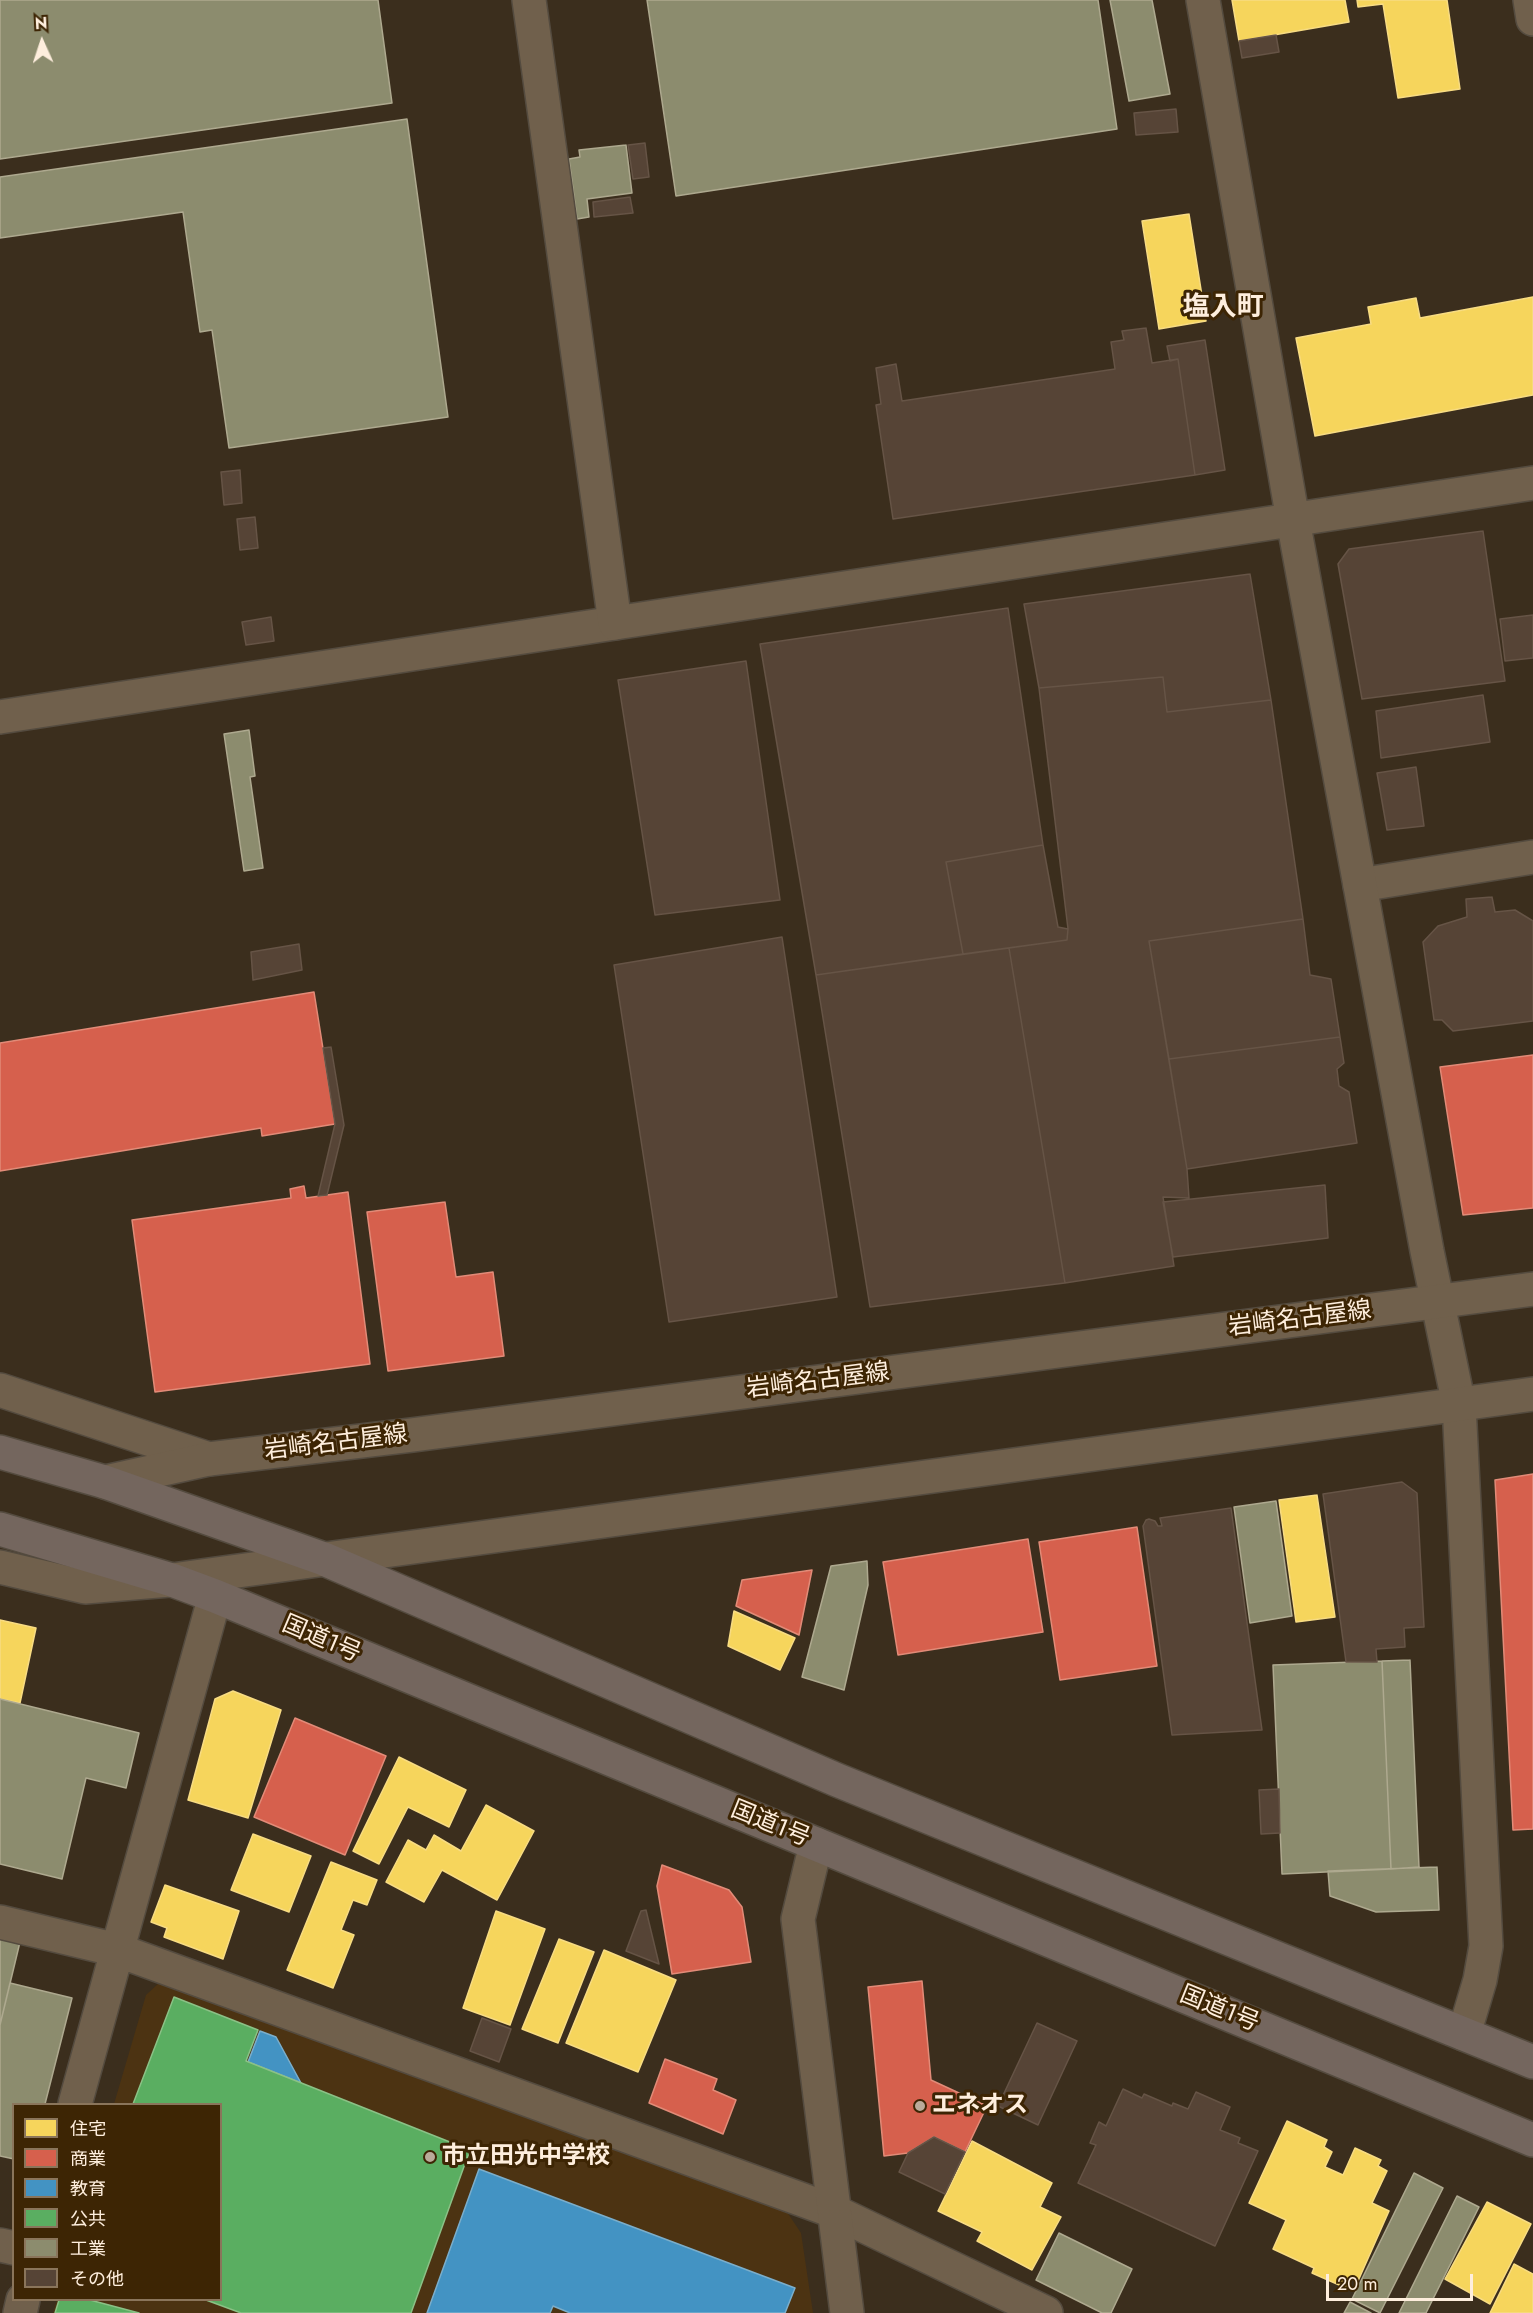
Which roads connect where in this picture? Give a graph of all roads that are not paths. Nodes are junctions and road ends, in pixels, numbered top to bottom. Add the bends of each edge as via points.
1 (529, 0) edge
2 (1203, 0) edge
3 (1530, 0) edge
4 (1533, 19) edge
5 (1533, 483) edge
6 (1293, 520) junction
7 (615, 623) junction
8 (0, 717) edge
9 (1533, 856) edge
10 (1360, 885) junction
11 (1533, 1289) edge
12 (1437, 1302) junction
13 (0, 1390) edge
14 (1533, 1394) edge
15 (1459, 1405) junction
16 (0, 1452) edge
17 (209, 1459) junction
18 (105, 1482) junction
19 (0, 1529) edge
20 (324, 1560) junction
21 (0, 1567) edge
22 (172, 1580) junction
23 (215, 1596) junction
24 (816, 1844) junction
25 (0, 1922) edge
26 (117, 1950) junction
27 (1464, 2034) junction
28 (1533, 2062) edge
29 (75, 2103) edge
30 (1533, 2140) edge
31 (833, 2211) junction
32 (847, 2313) edge
33 (1046, 2313) edge

1 - 7 street
2 - 6 street
3 - 4 street
5 - 6 street
6 - 7 street
6 - 10 street
7 - 8 street
9 - 10 street
10 - 12 street
11 - 12 street, 岩崎名古屋線
12 - 15 street
12 - 17 street, 岩崎名古屋線
13 - 17 street
14 - 15 street
15 - 20 street
15 - 27 street via 1486,1946
16 - 18 highway
17 - 18 street, 岩崎名古屋線
18 - 20 highway
19 - 22 highway, 国道1号
20 - 22 street
20 - 27 highway via 837,1780
21 - 22 street via 85,1587
22 - 23 highway, 国道1号
23 - 24 highway, 国道1号
23 - 26 street
24 - 30 highway, 国道1号
24 - 31 street via 798,1920
25 - 26 street
26 - 29 street
26 - 31 street
27 - 28 highway
31 - 32 street
31 - 33 street

